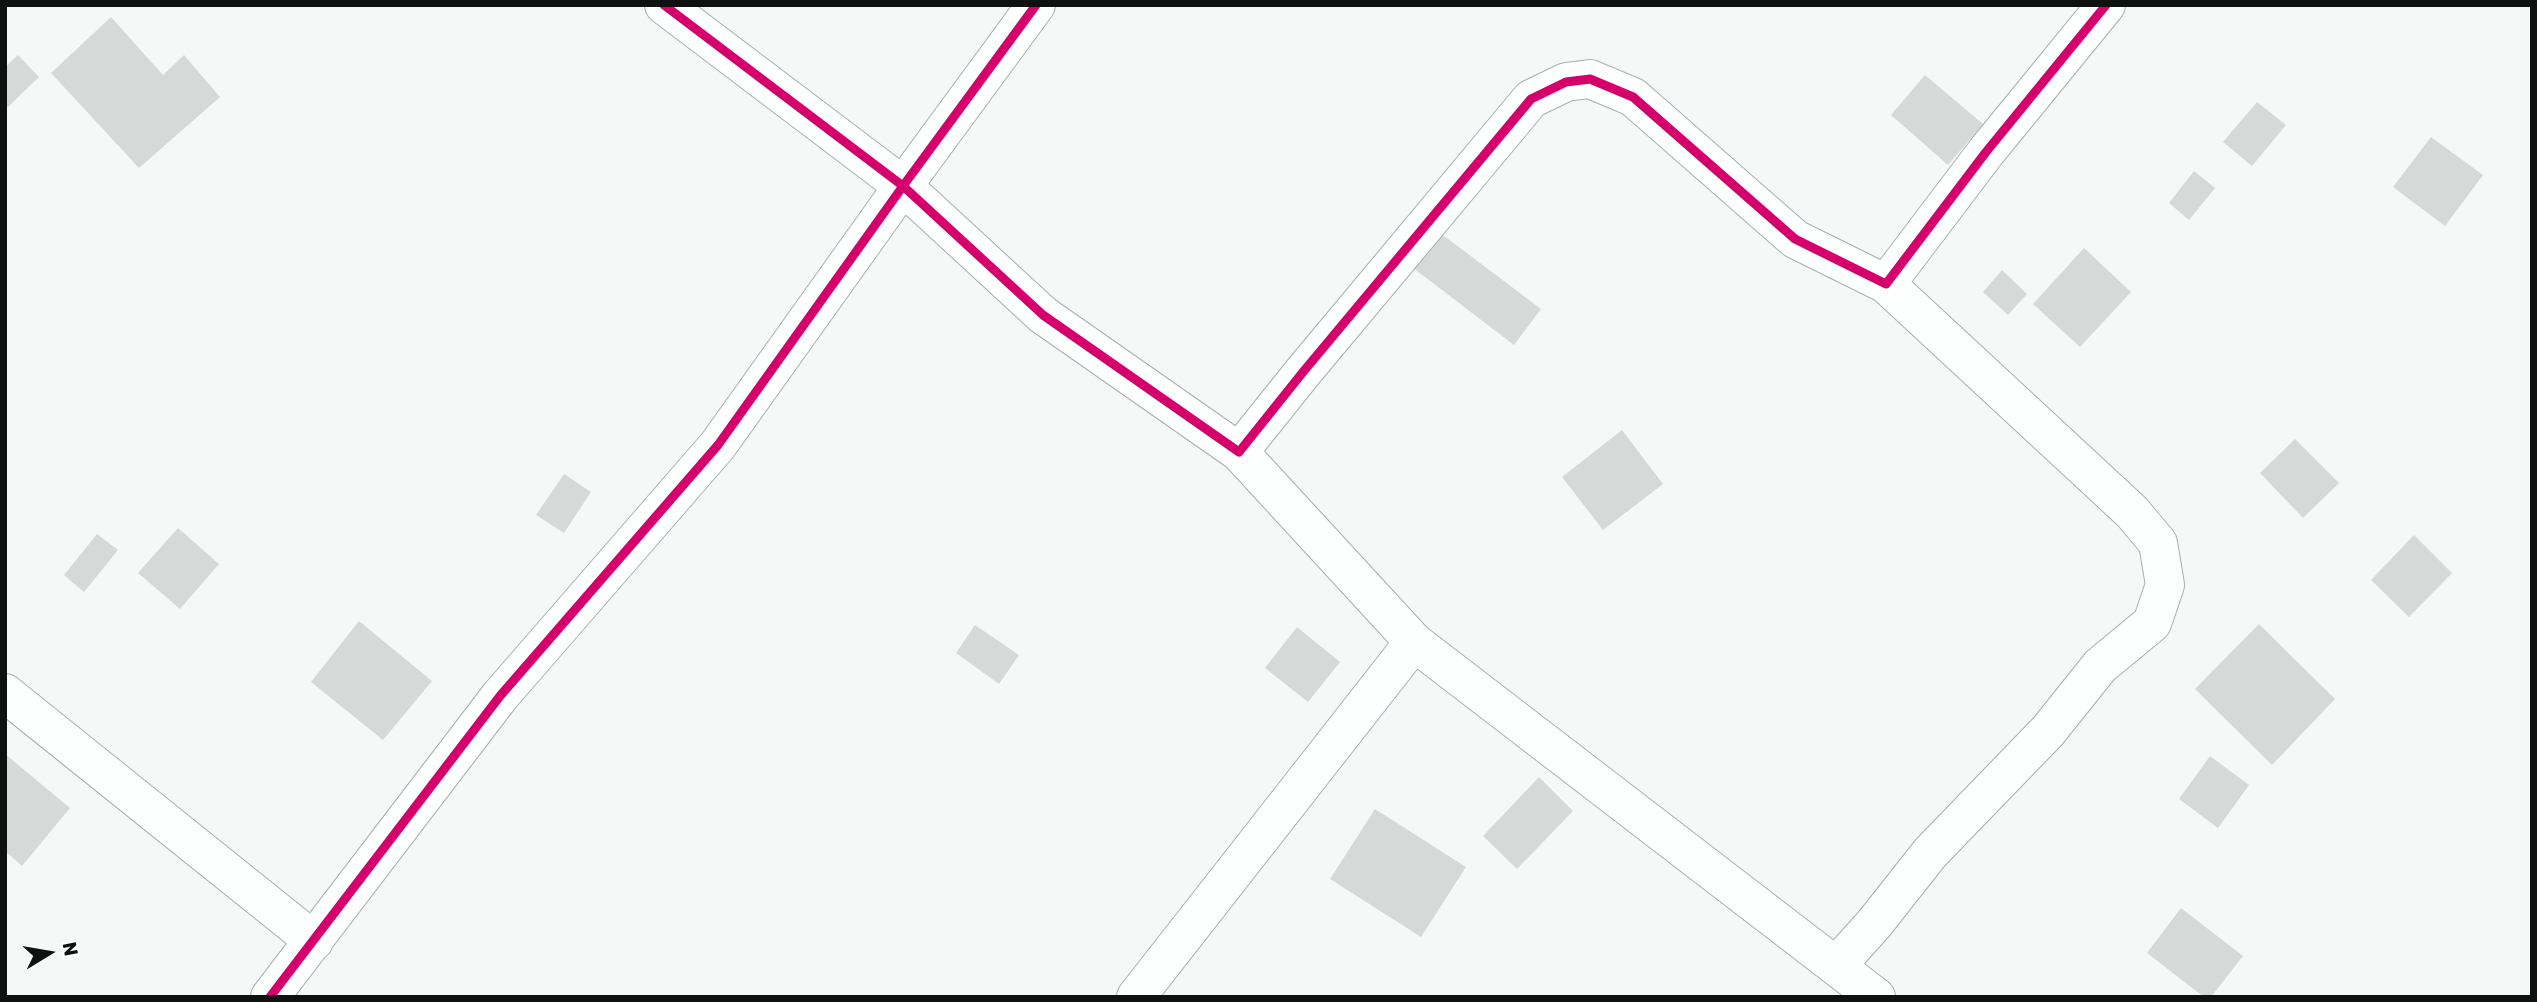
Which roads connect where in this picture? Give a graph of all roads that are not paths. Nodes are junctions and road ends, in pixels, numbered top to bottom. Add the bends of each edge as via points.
1 (664, 5) edge
2 (1037, 5) edge
3 (2106, 5) edge
4 (903, 186) junction
5 (1886, 285) junction
6 (1239, 452) junction
7 (1414, 642) junction
8 (5, 693) edge
9 (314, 941) junction
10 (1836, 966) junction
11 (270, 997) edge
12 (1136, 997) edge
13 (1876, 997) edge

1 - 4 street
2 - 4 street
3 - 5 street via 1986,152
4 - 6 street via 1043,315
4 - 9 street via 718,445 500,696
5 - 6 street via 1795,239 1633,97 1590,79 1566,82 1531,99
5 - 10 street via 2132,512 2158,543 2165,585 2152,623 2100,666 2048,731 1930,853
6 - 7 street
7 - 10 street
7 - 12 street
8 - 9 street
9 - 11 street
10 - 13 street

